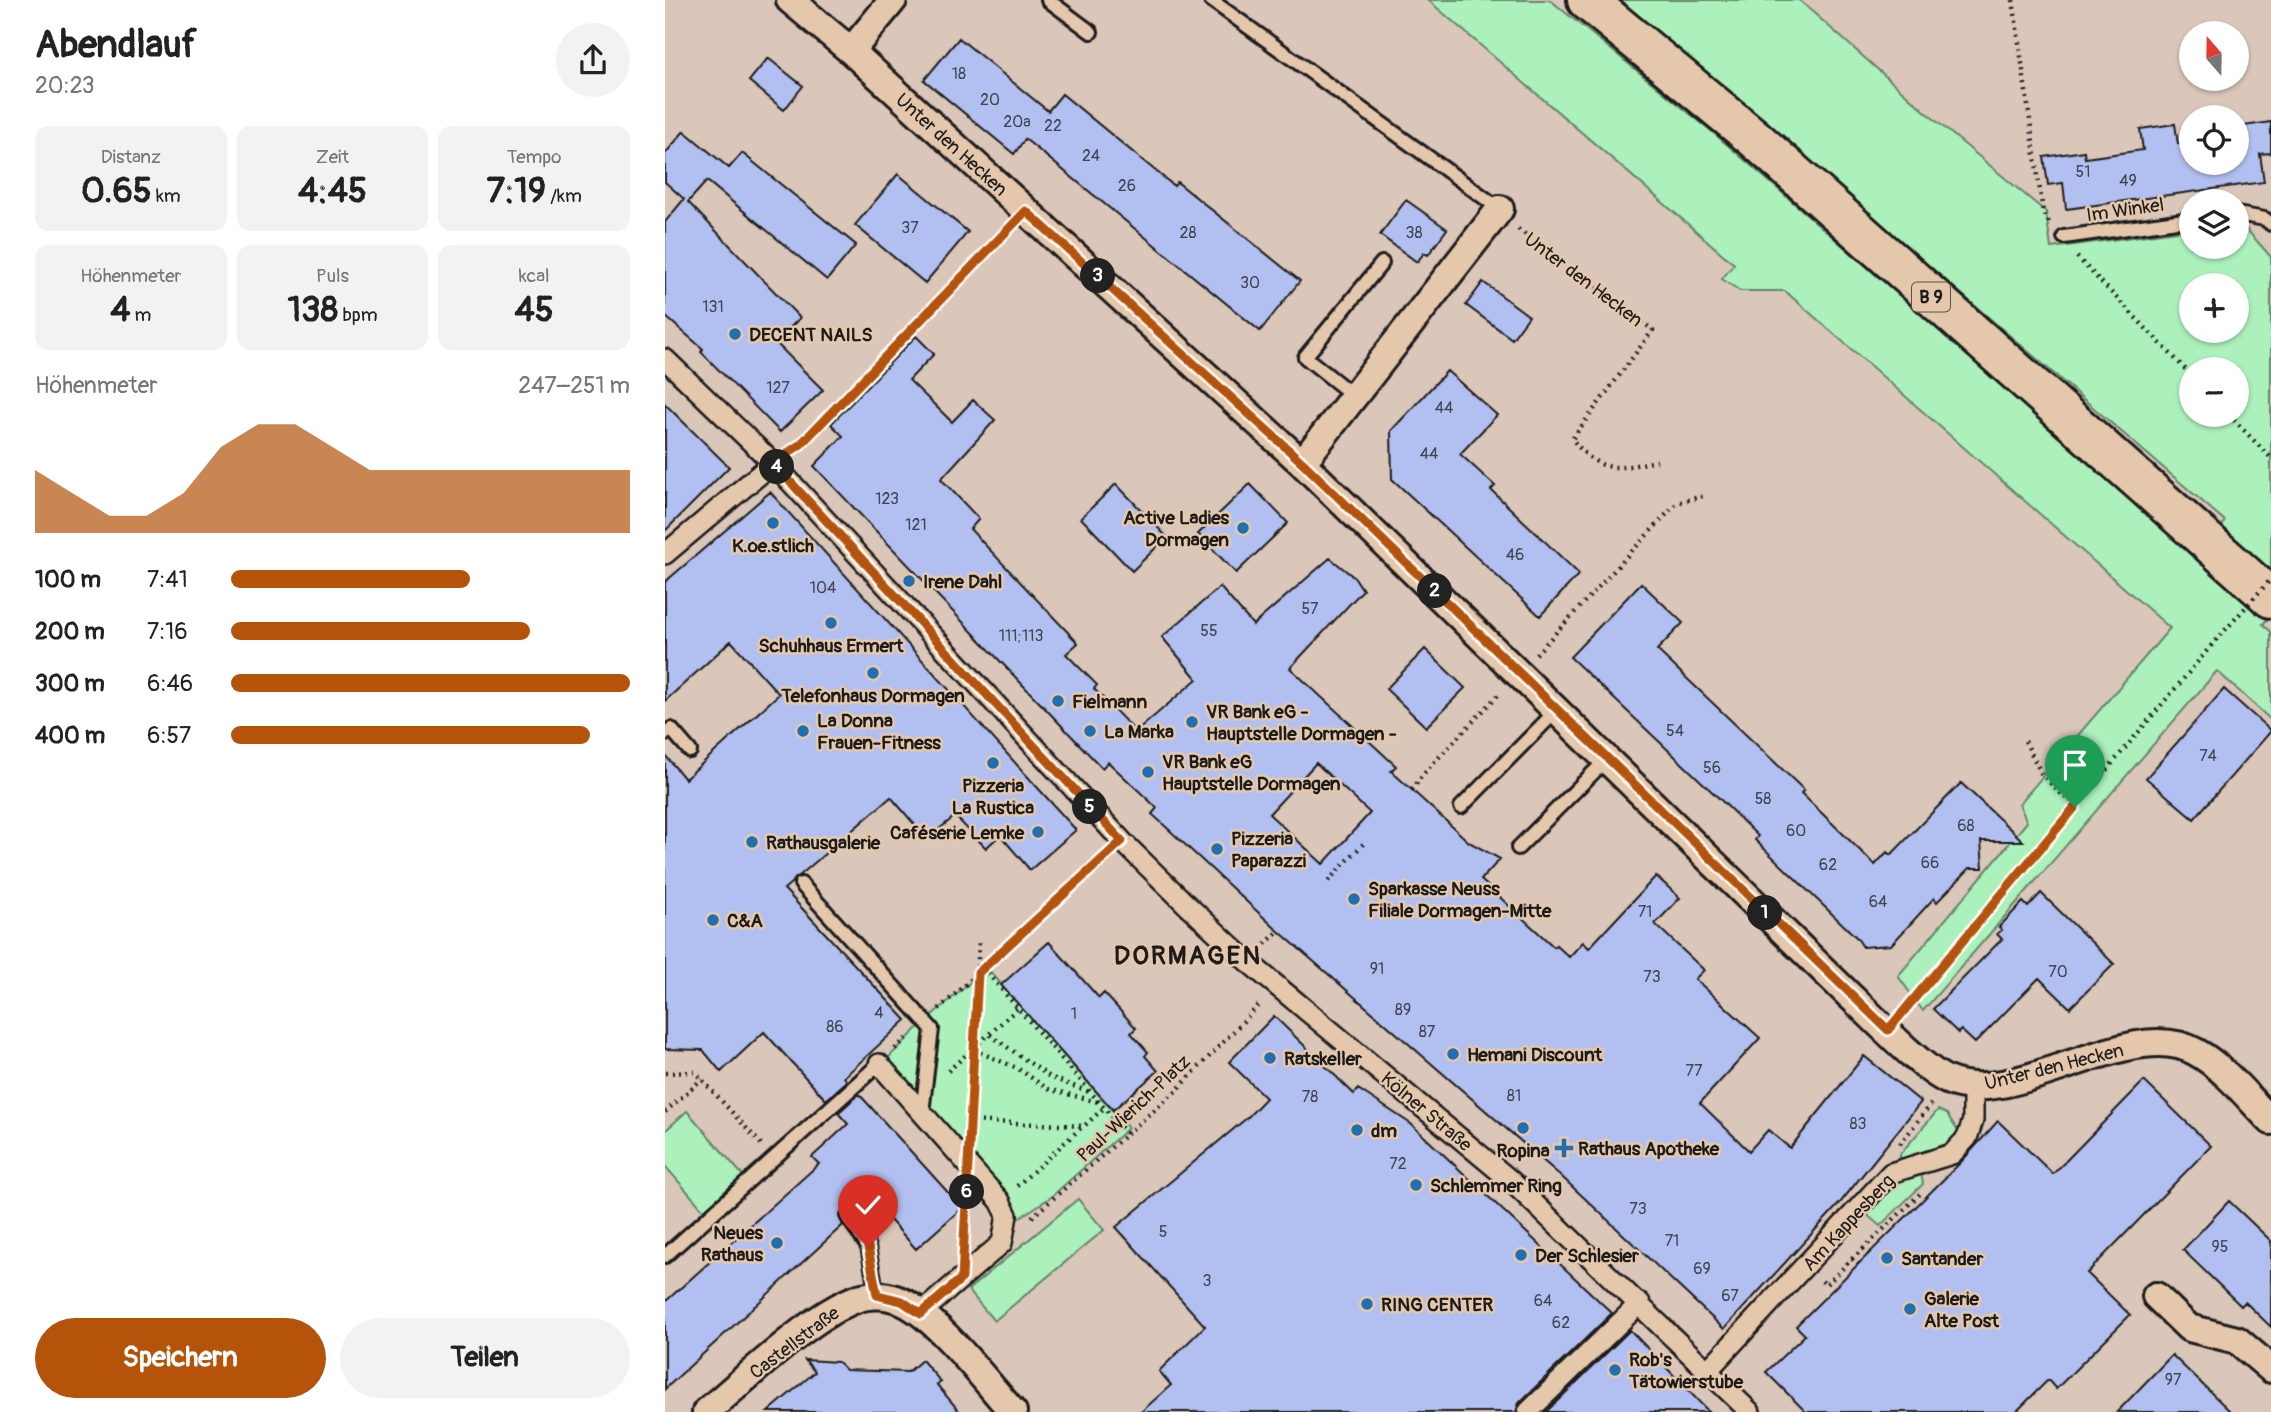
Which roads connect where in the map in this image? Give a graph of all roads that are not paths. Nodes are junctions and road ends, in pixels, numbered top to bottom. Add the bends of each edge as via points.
1 (790, 0) edge
2 (893, 0) edge
3 (1048, 0) edge
4 (1211, 0) edge
5 (1587, 0) edge
6 (1091, 32) dead end
7 (851, 51) junction
8 (1500, 209) joint
9 (2249, 216) edge
10 (2179, 220) edge
11 (2271, 224) edge
12 (2059, 233) road end
13 (1382, 263) dead end
14 (665, 359) edge
15 (1354, 396) junction
16 (773, 463) junction
17 (1303, 463) junction
18 (665, 554) edge
19 (2271, 598) edge
20 (1557, 709) junction
21 (665, 734) edge
22 (690, 751) dead end
23 (1608, 758) junction
24 (1461, 807) dead end
25 (1518, 848) dead end
26 (801, 884) dead end
27 (879, 1063) joint
28 (1973, 1086) junction
29 (925, 1116) junction
30 (2271, 1121) edge
31 (848, 1217) dead end
32 (665, 1256) edge
33 (877, 1295) junction
34 (2156, 1296) dead end
35 (1640, 1303) junction
36 (921, 1314) junction
37 (2271, 1369) edge
38 (1708, 1370) junction
39 (706, 1412) edge
40 (1013, 1412) edge
41 (1528, 1412) edge
42 (1750, 1412) edge

1 - 7 street, Unter den Hecken
2 - 7 street
3 - 6 lane
4 - 8 lane
5 - 19 main road, B 9 via 1754,138
7 - 17 street, Unter den Hecken
8 - 15 street
9 - 11 lane
10 - 12 lane, Im Winkel
13 - 15 lane via 1305,357
14 - 16 street, Kölner Straße
15 - 17 street
16 - 18 street
16 - 35 street, Kölner Straße via 1122,841 1186,904 1510,1180
17 - 20 street, Unter den Hecken
20 - 23 street, Unter den Hecken
20 - 24 lane
21 - 22 lane via 671,729
23 - 25 lane
23 - 28 street, Unter den Hecken via 1850,996 1938,1075
26 - 29 lane via 932,1029
27 - 29 street
27 - 32 lane
28 - 30 street, Unter den Hecken via 2005,1082 2132,1046 2172,1043 2212,1062
28 - 38 street, Am Kappesberg via 1973,1120 1967,1138 1952,1154 1891,1173
29 - 36 street via 1000,1201 1007,1215 1002,1242
31 - 33 lane via 868,1247
33 - 36 street via 902,1301
33 - 39 street, Castellstraße via 858,1298 818,1320
34 - 37 street via 2189,1328 2237,1340
35 - 38 street, Kölner Straße
35 - 41 street
36 - 40 street
38 - 42 street, Kölner Straße

